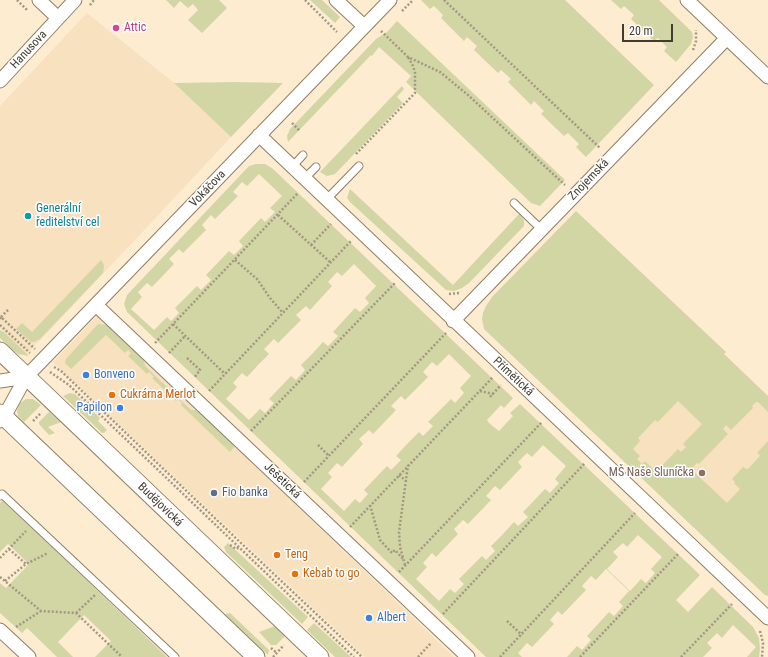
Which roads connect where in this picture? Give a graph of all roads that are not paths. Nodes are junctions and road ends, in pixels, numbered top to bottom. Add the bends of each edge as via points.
1 (39, 0) edge
2 (75, 0) edge
3 (336, 0) edge
4 (390, 0) edge
5 (687, 0) edge
6 (58, 18) junction
7 (364, 26) junction
8 (726, 39) junction
9 (768, 77) edge
10 (0, 81) edge
11 (259, 136) junction
12 (303, 155) dead end
13 (359, 166) dead end
14 (292, 167) junction
15 (316, 167) dead end
16 (302, 185) junction
17 (326, 200) junction
18 (514, 202) dead end
19 (541, 229) junction
20 (96, 304) junction
21 (453, 321) junction
22 (0, 352) edge
23 (26, 377) junction
24 (0, 380) edge
25 (1, 417) edge
26 (0, 496) edge
27 (768, 618) edge
28 (2, 632) edge
29 (29, 657) edge
30 (175, 657) edge
31 (256, 657) edge
32 (320, 657) edge
33 (468, 657) edge

1 - 6 street
2 - 6 street, Hanusova
3 - 7 street
4 - 7 street, Vokáčova
5 - 8 street
6 - 10 street, Hanusova
7 - 11 street, Vokáčova
8 - 9 street
8 - 19 street, Znojemská
11 - 14 street, Přímětická
11 - 20 street, Vokáčova
12 - 14 lane
13 - 17 lane
14 - 16 street, Přímětická
15 - 16 lane
16 - 17 street, Přímětická
17 - 21 street, Přímětická
18 - 19 lane
19 - 21 street, Znojemská
20 - 23 street, Vokáčova
20 - 33 street, Ješetická
21 - 27 street, Přímětická
22 - 23 street, Budějovická
23 - 24 street
23 - 25 street, Vokáčova
23 - 32 street, Budějovická
25 - 31 street
26 - 30 lane via 2,494
28 - 29 street

